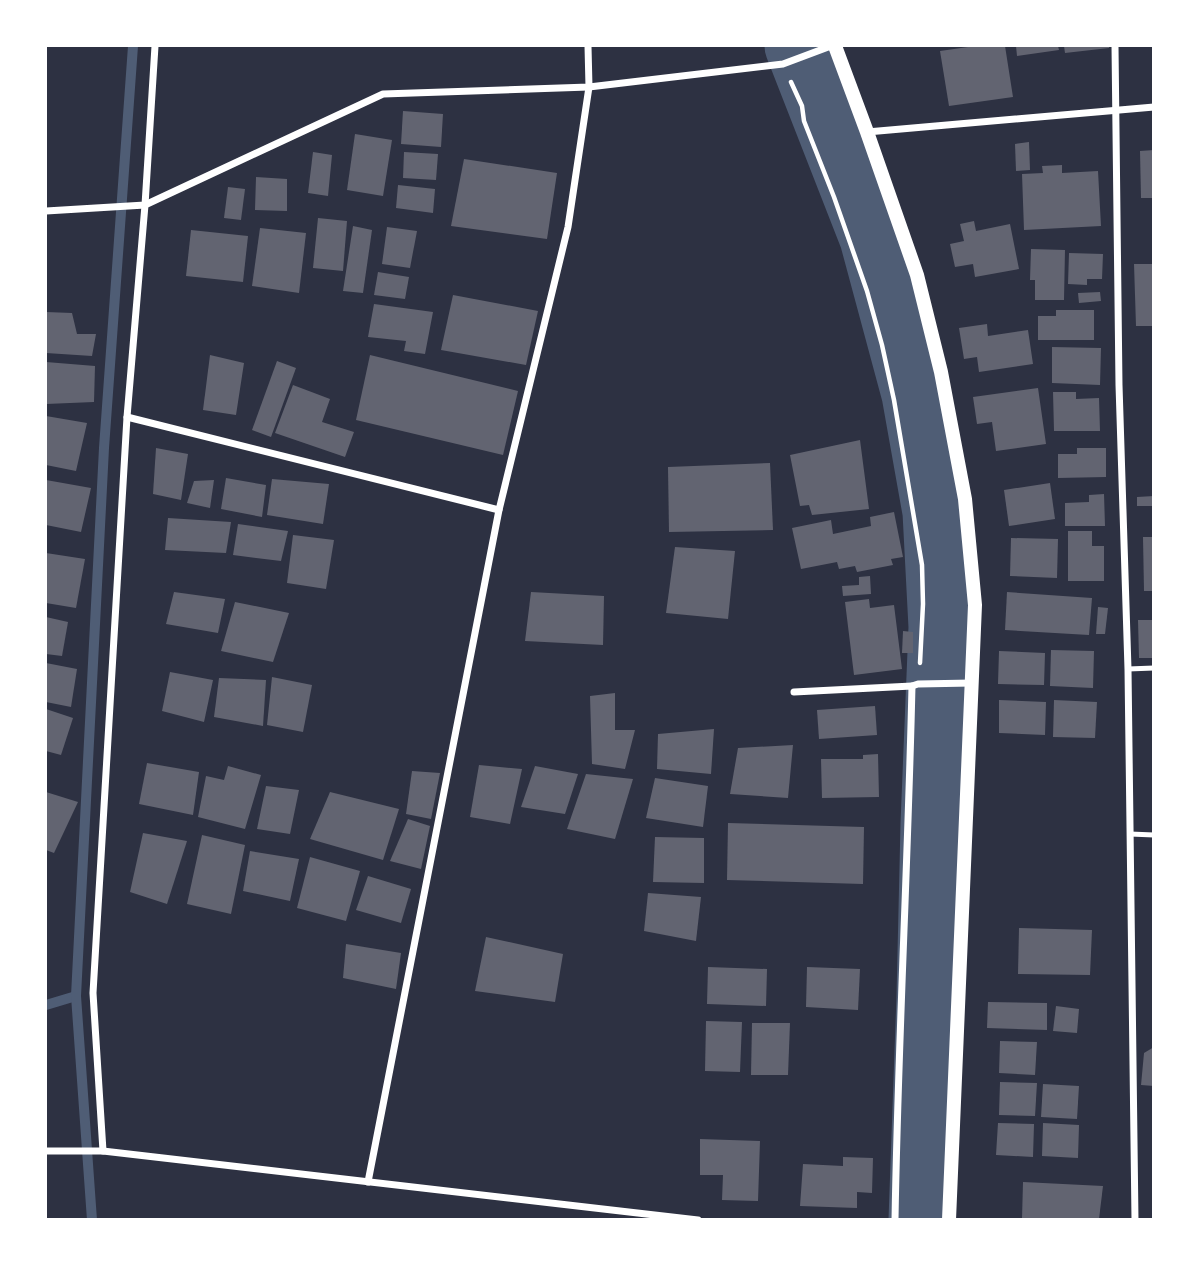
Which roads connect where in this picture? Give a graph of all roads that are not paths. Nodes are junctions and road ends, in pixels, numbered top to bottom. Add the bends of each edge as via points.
1 (155, 46) edge
2 (589, 46) edge
3 (1115, 46) edge
4 (829, 47) edge
5 (589, 87) junction
6 (1153, 107) edge
7 (1116, 109) junction
8 (867, 132) junction
9 (145, 205) junction
10 (46, 211) edge
11 (127, 417) junction
12 (499, 510) junction
13 (1153, 668) edge
14 (1128, 669) junction
15 (972, 683) junction
16 (915, 685) junction
17 (794, 692) dead end
18 (1130, 834) junction
19 (1153, 835) edge
20 (46, 1151) edge
21 (103, 1151) junction
22 (368, 1182) junction
23 (690, 1219) edge
24 (698, 1220) edge
25 (895, 1220) edge
26 (948, 1220) edge
27 (1135, 1220) edge

1 - 9 street
2 - 5 street
3 - 7 street
4 - 5 street via 783,64
4 - 8 main road
5 - 9 street via 383,94
5 - 12 street via 568,228
6 - 7 street
7 - 8 street
7 - 14 street
8 - 15 main road via 917,275 941,372 965,499 975,605
9 - 10 street
9 - 11 street
11 - 12 street
11 - 21 street via 93,993
12 - 22 street
13 - 14 lane
14 - 18 street
15 - 16 street
15 - 26 main road
16 - 17 street
16 - 25 street
18 - 19 lane
18 - 27 street
20 - 21 street
21 - 22 street
22 - 23 street
23 - 24 street

